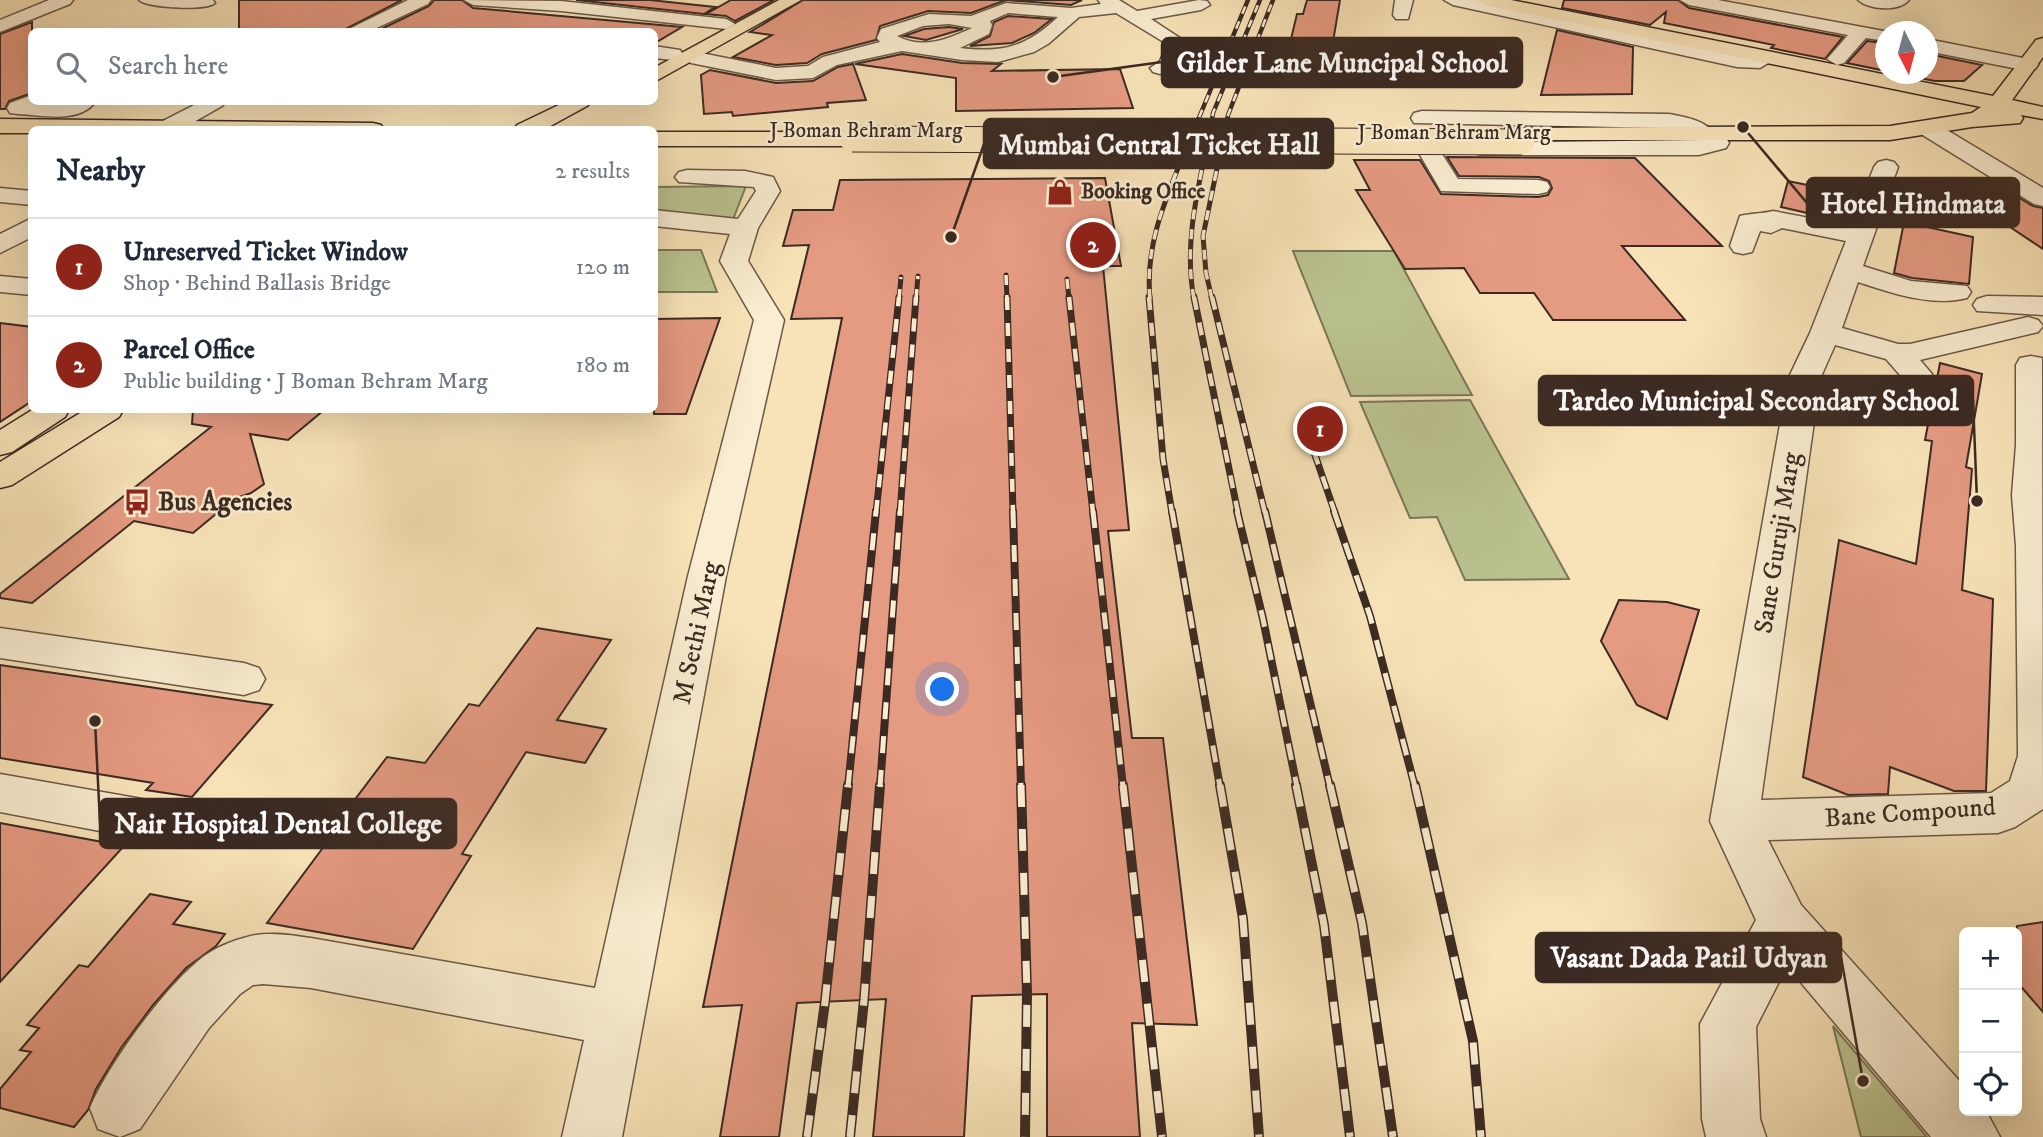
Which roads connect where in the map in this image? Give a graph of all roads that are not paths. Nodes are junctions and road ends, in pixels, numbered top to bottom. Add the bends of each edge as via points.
1 (64, 0) edge
2 (148, 0) edge
3 (422, 0) edge
4 (473, 0) edge
5 (770, 0) edge
6 (792, 0) edge
7 (1453, 0) edge
8 (1485, 0) edge
9 (1521, 0) edge
10 (1689, 0) edge
11 (1867, 0) edge
12 (1900, 0) edge
13 (980, 2) dead end
14 (206, 3) dead end
15 (1201, 5) dead end
16 (1121, 7) edge
17 (1006, 8) junction
18 (1073, 12) junction
19 (972, 22) junction
20 (726, 24) junction
21 (0, 26) edge
22 (361, 28) edge
23 (1861, 32) junction
24 (1875, 34) edge
25 (2043, 44) edge
26 (902, 45) junction
27 (1938, 47) edge
28 (925, 49) junction
29 (673, 54) edge
30 (1763, 59) junction
31 (1837, 59) dead end
32 (2028, 65) junction
33 (1160, 68) dead end
34 (658, 71) edge
35 (1922, 93) junction
36 (2002, 99) junction
37 (78, 105) edge
38 (209, 105) edge
39 (574, 105) edge
40 (600, 105) edge
41 (37, 106) edge
42 (1422, 118) dead end
43 (2040, 119) edge
44 (1972, 120) junction
45 (169, 126) edge
46 (533, 126) edge
47 (558, 126) edge
48 (658, 130) edge
49 (1940, 130) junction
50 (4, 131) edge
51 (28, 131) edge
52 (852, 135) junction
53 (28, 138) edge
54 (658, 139) edge
55 (1711, 139) junction
56 (1883, 144) junction
57 (1294, 147) dead end
58 (1427, 148) junction
59 (687, 177) dead end
60 (1538, 187) dead end
61 (0, 195) edge
62 (28, 198) edge
63 (2043, 199) edge
64 (658, 218) edge
65 (28, 228) edge
66 (745, 228) junction
67 (0, 245) edge
68 (1743, 246) dead end
69 (1854, 253) junction
70 (0, 284) edge
71 (28, 286) edge
72 (1957, 292) dead end
73 (1987, 305) dead end
74 (2034, 332) edge
75 (1825, 333) junction
76 (1897, 353) junction
77 (1915, 395) dead end
78 (48, 413) edge
79 (102, 413) edge
80 (0, 445) edge
81 (2038, 446) edge
82 (0, 477) edge
83 (2036, 497) edge
84 (2039, 577) edge
85 (0, 643) edge
86 (244, 679) dead end
87 (2040, 708) edge
88 (0, 793) edge
89 (142, 819) dead end
90 (1734, 821) junction
91 (1783, 922) junction
92 (617, 1019) junction
93 (119, 1108) dead end
94 (592, 1137) edge
95 (1736, 1137) edge
96 (1970, 1137) edge

1 - 21 street
2 - 14 street
3 - 22 street
4 - 20 street
5 - 20 main road
6 - 29 main road
7 - 30 street via 1737,61
8 - 30 main road
9 - 30 street via 1747,49
10 - 23 street
11 - 12 street
13 - 17 street
15 - 16 street
16 - 18 street
16 - 33 street via 1177,42 1169,65
17 - 18 street
17 - 19 street
18 - 28 street via 1024,52 976,57
19 - 26 street via 919,20 886,36
19 - 28 street via 984,25 982,30 952,45
20 - 29 main road
23 - 24 street
23 - 31 street
25 - 32 main road
26 - 28 street
26 - 29 street via 830,61 813,72 776,74
27 - 32 street
29 - 34 main road
30 - 35 main road
30 - 36 main road via 1970,90
32 - 36 main road
35 - 36 main road
35 - 49 main road via 1949,110 1950,120
36 - 43 main road
36 - 44 main road
37 - 41 street via 68,110
38 - 45 street
39 - 46 main road
40 - 47 main road
41 - 50 street
42 - 55 street via 1669,121 1685,124
43 - 44 main road, J Boman Behram Marg
43 - 49 main road, J Boman Behram Marg
44 - 49 main road, J Boman Behram Marg
48 - 52 main road, J Boman Behram Marg
49 - 56 main road, J Boman Behram Marg
49 - 63 street
50 - 51 main road
50 - 53 main road
52 - 54 main road, J Boman Behram Marg
52 - 55 main road, J Boman Behram Marg, bridge
55 - 56 main road, J Boman Behram Marg
55 - 58 street via 1699,148
56 - 69 street, Sane Guruji Marg
57 - 58 street
58 - 60 street via 1450,186
59 - 66 street, M Sethi Marg via 745,178 764,183 768,191
61 - 62 street
64 - 66 street
65 - 67 street
66 - 92 street, M Sethi Marg via 734,261 769,320 707,576
68 - 69 street via 1749,221 1770,225 1773,219
69 - 72 street via 1908,289
69 - 75 street, Sane Guruji Marg
70 - 71 street
73 - 74 street
74 - 76 street
74 - 81 street, Bane Compound
75 - 76 street
75 - 90 street, Sane Guruji Marg via 1804,379
76 - 77 street via 1916,374
78 - 80 main road
79 - 82 main road
81 - 83 street, Bane Compound
83 - 84 street, Bane Compound
84 - 87 street, Bane Compound
85 - 86 street
87 - 90 street, Bane Compound via 2041,756 2030,793 1998,813
88 - 89 street
90 - 91 street
91 - 95 street via 1728,1024 1731,1119
91 - 96 street
92 - 93 street via 268,958 236,965 207,985
92 - 94 street, M Sethi Marg

